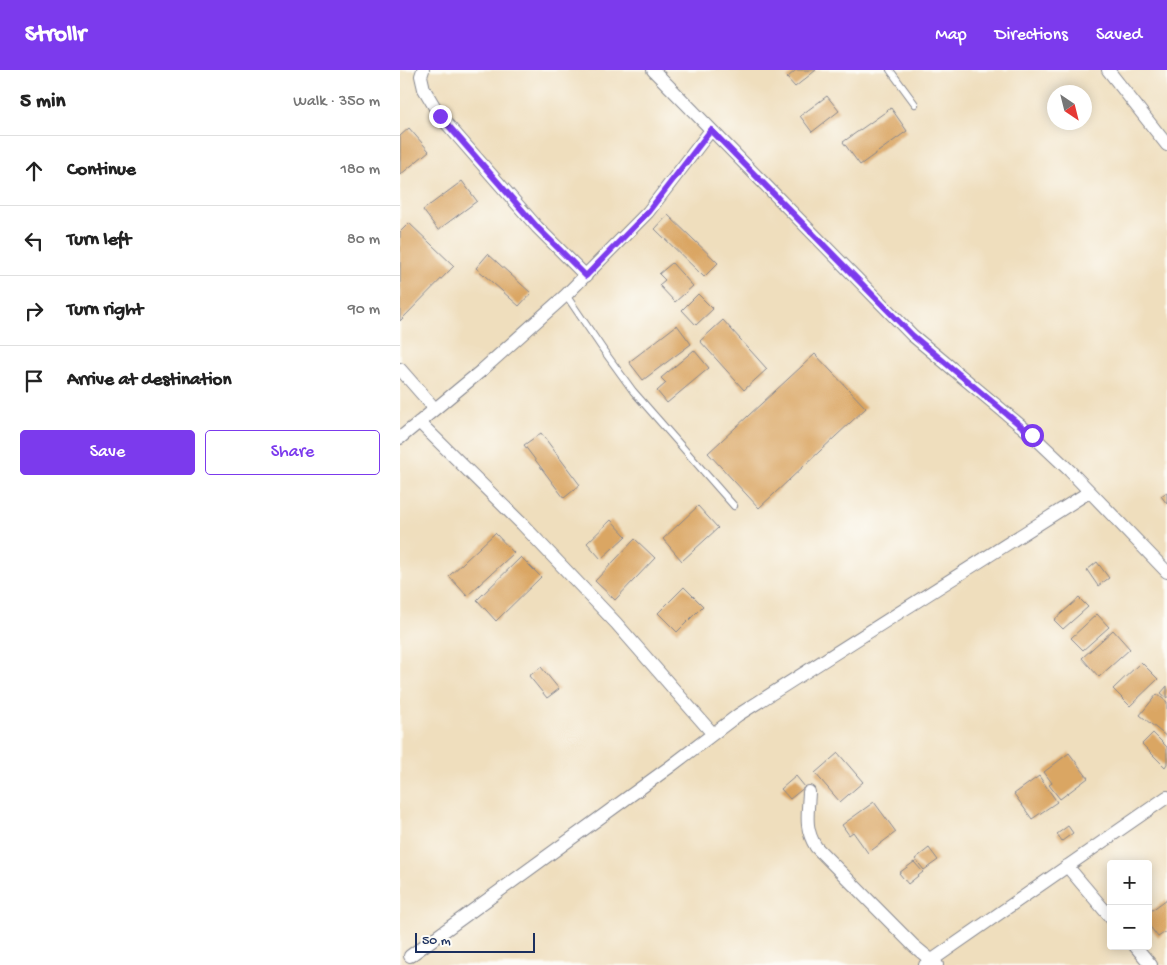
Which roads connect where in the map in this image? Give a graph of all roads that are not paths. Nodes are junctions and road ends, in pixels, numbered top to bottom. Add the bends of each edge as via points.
1 (423, 70) edge
2 (654, 70) edge
3 (890, 70) edge
4 (1108, 70) edge
5 (915, 104) dead end
6 (711, 130) junction
7 (1167, 145) edge
8 (586, 276) junction
9 (566, 295) junction
10 (400, 369) edge
11 (435, 409) junction
12 (419, 422) junction
13 (400, 438) edge
14 (1089, 492) junction
15 (734, 506) dead end
16 (1167, 572) edge
17 (713, 734) junction
18 (809, 792) dead end
19 (1167, 797) edge
20 (1067, 866) junction
21 (1107, 913) edge
22 (1138, 950) edge
23 (410, 956) dead end
24 (931, 963) edge
25 (1151, 965) edge

1 - 8 street via 424,89 440,116 537,227
2 - 6 street
3 - 5 lane
4 - 7 street
6 - 8 street via 648,212
6 - 14 street via 912,335 1032,435
8 - 9 street
9 - 11 street
9 - 15 lane via 633,391
10 - 11 street
11 - 12 street
12 - 13 street
12 - 17 street via 616,623
14 - 16 street
14 - 17 street
17 - 23 street
18 - 24 street via 807,826 816,847
19 - 20 street
20 - 21 street
20 - 24 street
22 - 25 street

